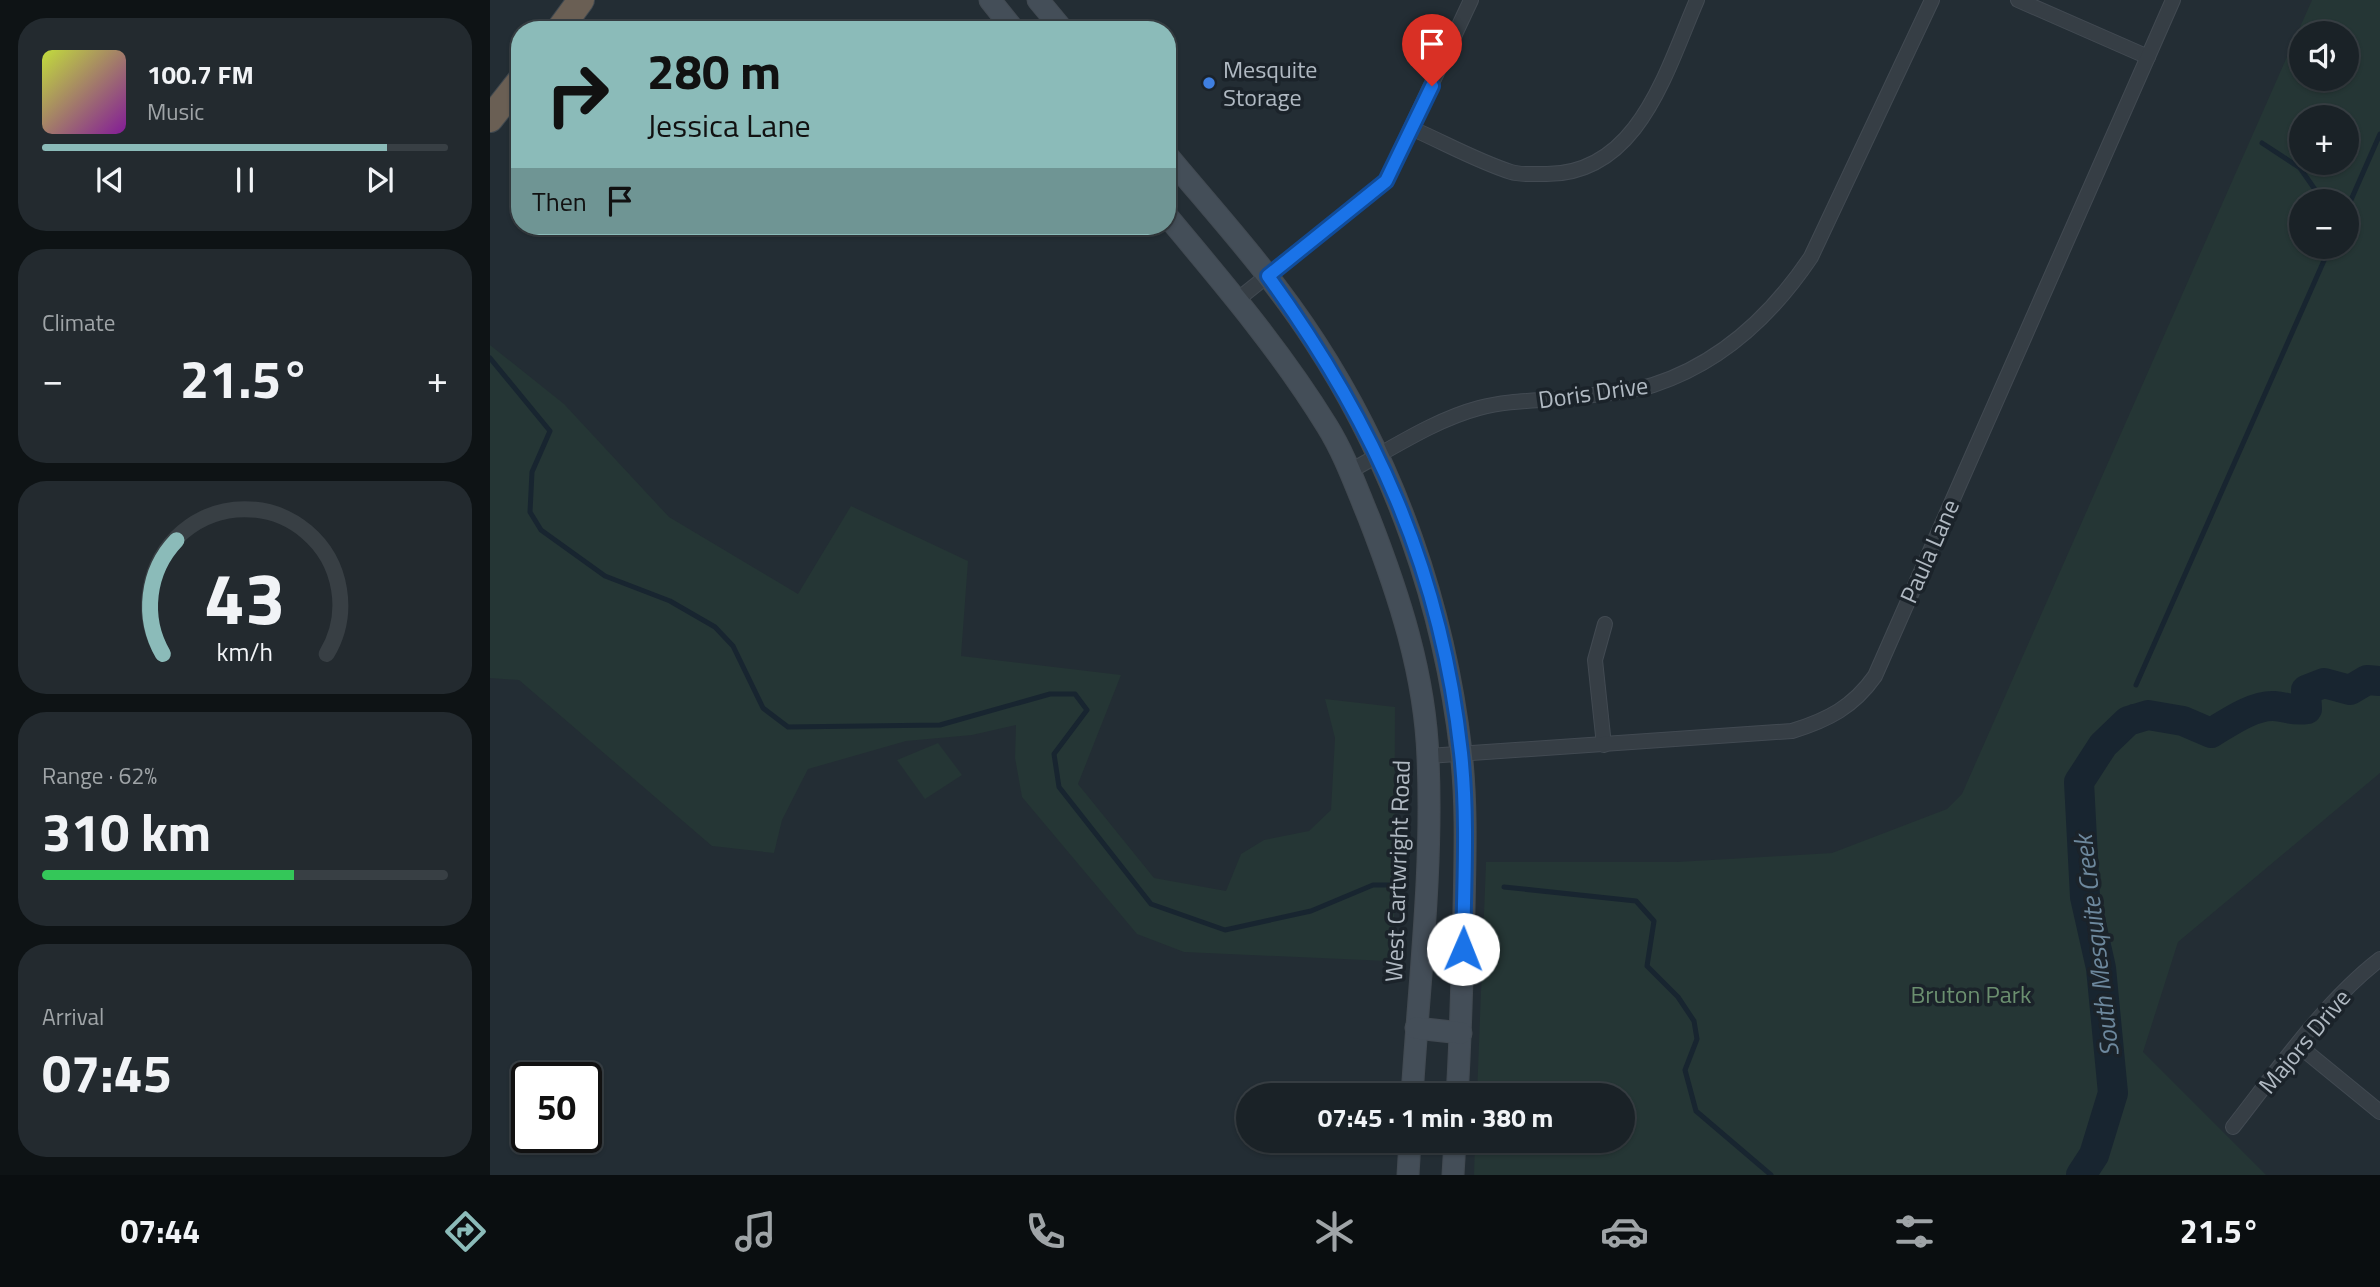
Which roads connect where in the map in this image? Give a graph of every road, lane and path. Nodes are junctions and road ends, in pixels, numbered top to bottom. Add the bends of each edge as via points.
1 (581, 0) edge
2 (990, 0) edge
3 (1038, 0) edge
4 (1471, 0) edge
5 (1697, 0) edge
6 (1932, 0) edge
7 (2018, 0) edge
8 (2174, 0) edge
9 (566, 21) edge
10 (1007, 21) edge
11 (1056, 21) edge
12 (2148, 57) junction
13 (511, 92) edge
14 (490, 119) edge
15 (1413, 128) junction
16 (1176, 166) edge
17 (1176, 227) edge
18 (1268, 276) junction
19 (1237, 300) junction
20 (1379, 455) junction
21 (1350, 471) junction
22 (1605, 624) dead end
23 (1604, 744) junction
24 (1461, 753) junction
25 (1428, 756) junction
26 (2380, 960) edge
27 (1416, 1028) junction
28 (1461, 1033) junction
29 (2298, 1045) junction
30 (1413, 1083) edge
31 (1458, 1083) edge
32 (2380, 1112) edge
33 (2232, 1127) dead end
34 (1409, 1153) edge
35 (1454, 1153) edge
36 (1408, 1175) edge
37 (1453, 1175) edge

1 - 9 highway
2 - 10 main road
3 - 11 main road
4 - 15 street
5 - 15 street via 1652,102 1623,145 1597,164 1560,175 1513,173
6 - 20 street, Doris Drive via 1811,257 1775,304 1727,349 1690,371 1651,386 1456,415
7 - 12 street
8 - 12 street, Paula Lane
12 - 23 street, Paula Lane via 1875,676 1862,694 1838,715 1792,731
13 - 14 highway
15 - 18 street via 1386,181
16 - 18 main road
17 - 19 main road, West Cartwright Road
18 - 19 street
18 - 20 main road via 1314,340
19 - 21 main road, West Cartwright Road via 1328,428
20 - 21 street, Doris Drive
20 - 24 main road via 1421,563 1444,644
21 - 25 main road, West Cartwright Road via 1392,578 1414,653
22 - 23 street via 1595,660
23 - 24 street, Paula Lane
24 - 25 street, Paula Lane
24 - 28 main road via 1465,866
25 - 27 main road, West Cartwright Road via 1428,865
26 - 29 street, Majors Drive
27 - 28 main road
27 - 30 main road, West Cartwright Road
28 - 31 main road
29 - 32 street
29 - 33 street, Majors Drive
34 - 36 main road
35 - 37 main road

